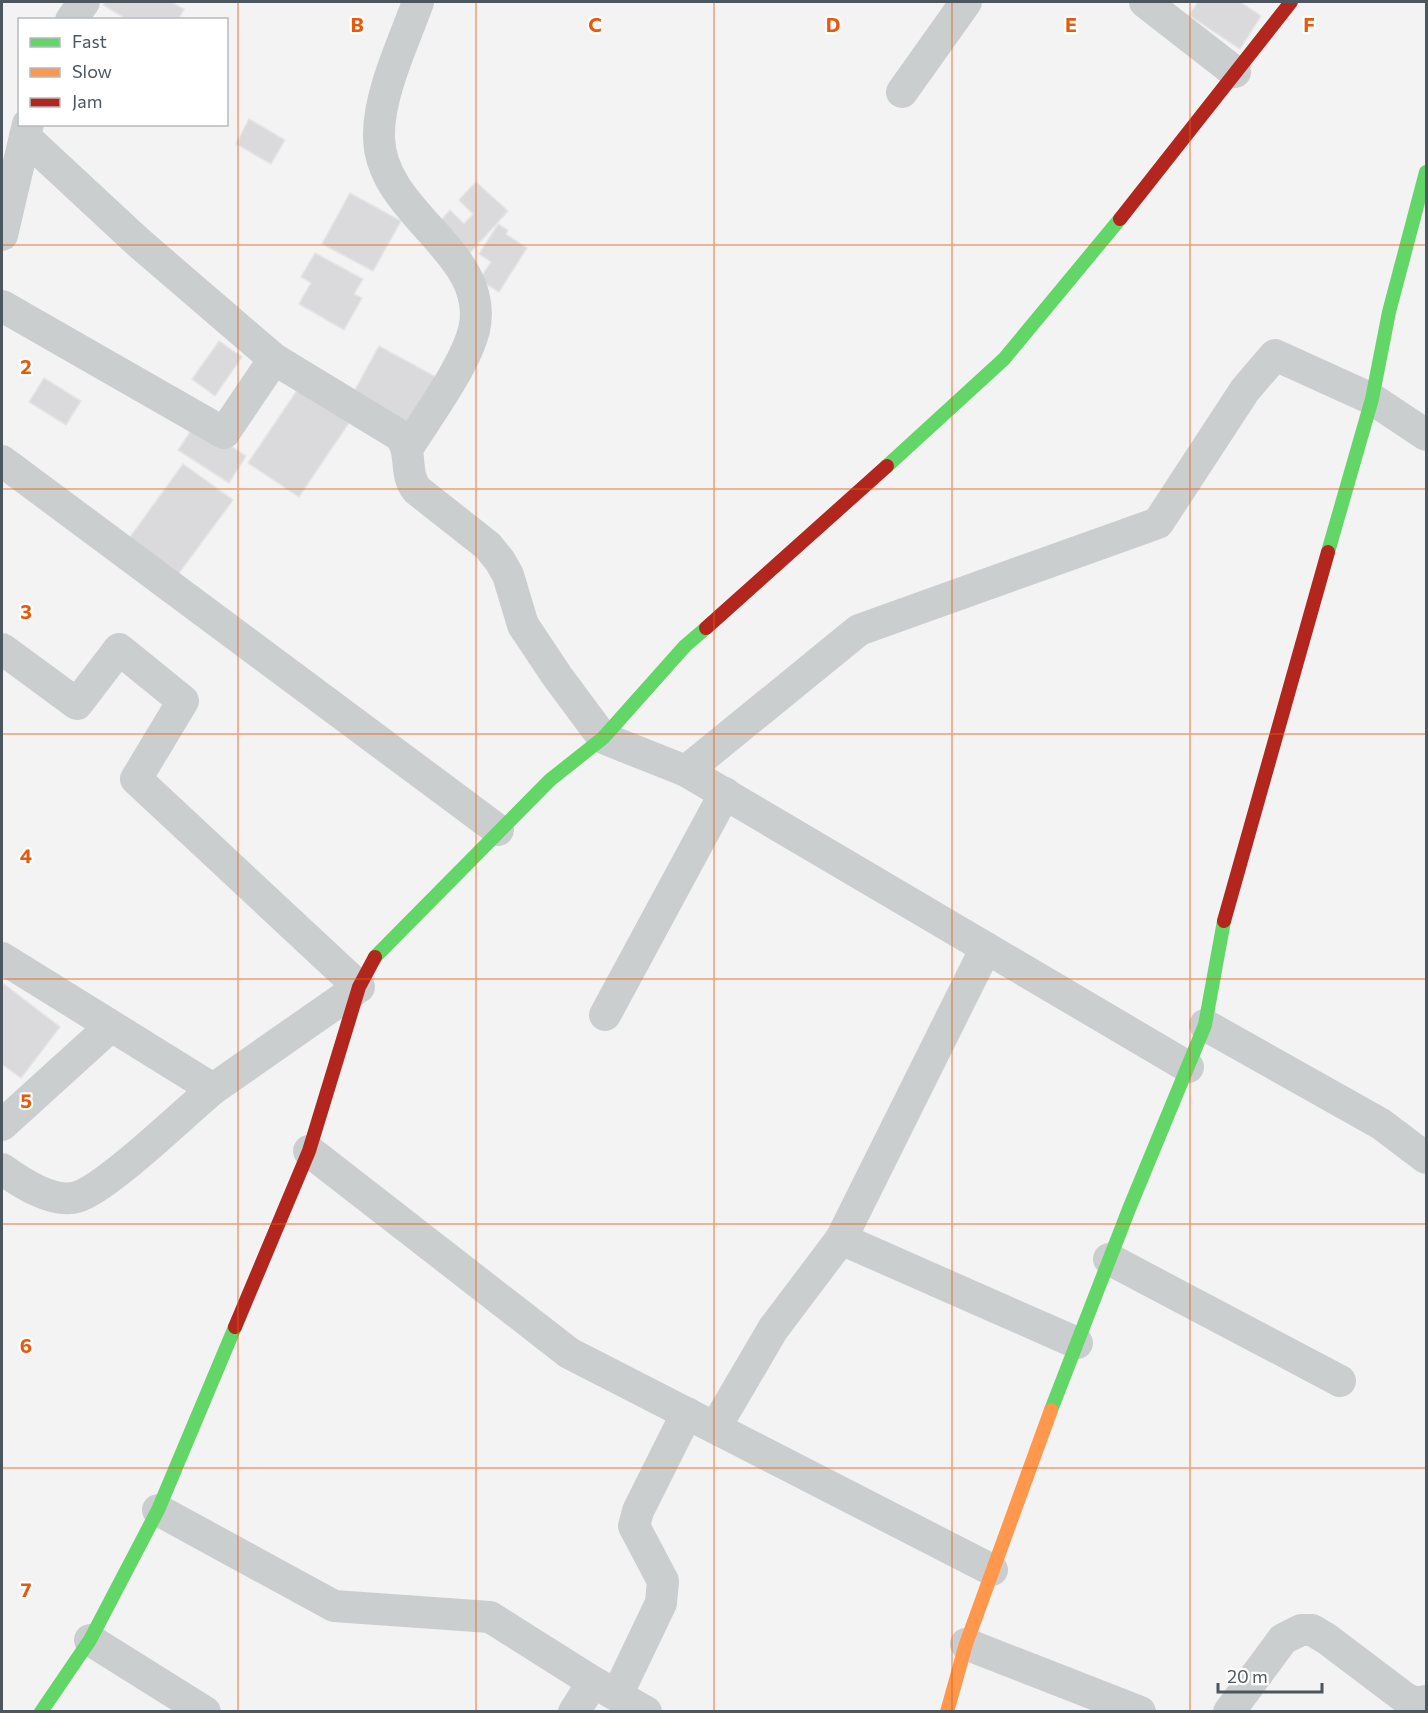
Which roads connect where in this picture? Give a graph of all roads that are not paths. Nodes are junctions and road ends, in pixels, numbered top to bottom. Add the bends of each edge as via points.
1 (84, 2) edge
2 (418, 2) edge
3 (966, 2) edge
4 (1145, 2) edge
5 (1291, 2) edge
6 (72, 18) edge
7 (1235, 72) junction
8 (902, 92) dead end
9 (27, 131) edge
10 (1426, 172) edge
11 (2, 234) edge
12 (2, 306) edge
13 (274, 359) junction
14 (1372, 399) junction
15 (1426, 435) edge
16 (408, 450) junction
17 (2, 461) edge
18 (2, 649) edge
19 (603, 738) junction
20 (686, 771) junction
21 (725, 793) junction
22 (498, 830) junction
23 (986, 948) junction
24 (2, 958) edge
25 (359, 987) junction
26 (605, 1015) dead end
27 (1205, 1025) junction
28 (110, 1027) junction
29 (1188, 1067) junction
30 (213, 1089) junction
31 (2, 1125) edge
32 (309, 1151) junction
33 (1426, 1158) edge
34 (2, 1169) edge
35 (841, 1239) junction
36 (1109, 1259) junction
37 (1077, 1343) junction
38 (1340, 1381) dead end
39 (687, 1413) junction
40 (715, 1428) junction
41 (158, 1510) junction
42 (992, 1570) junction
43 (90, 1640) junction
44 (966, 1644) junction
45 (605, 1689) junction
46 (1426, 1701) edge
47 (41, 1712) edge
48 (205, 1712) edge
49 (574, 1712) edge
50 (646, 1712) edge
51 (947, 1712) edge
52 (1140, 1712) edge
53 (1229, 1712) edge

1 - 6 street
2 - 16 street via 381,110 381,156 392,183 418,219 465,272 474,292 476,314 461,360
3 - 8 street
4 - 7 street
5 - 7 street
7 - 19 street via 1004,359 685,646
9 - 11 street
9 - 13 street via 138,242
10 - 14 street via 1389,312
12 - 13 street via 224,433
13 - 16 street via 388,426
14 - 15 street
14 - 20 street via 1275,355 1245,390 1158,523 859,630
14 - 27 street via 1226,910
16 - 19 street via 410,481 488,546 500,561 523,625
17 - 22 street
18 - 25 street via 77,704 119,649 183,701 136,779
19 - 20 street
19 - 22 street via 550,780
20 - 21 street
21 - 23 street
21 - 26 street
22 - 25 street via 378,952
23 - 29 street
23 - 35 street
24 - 28 street
25 - 30 street
25 - 32 street
27 - 29 street
27 - 33 street via 1381,1124
28 - 30 street
28 - 31 street
29 - 36 street
30 - 34 street via 102,1184 76,1198 37,1190
32 - 39 street via 569,1353
32 - 41 street
35 - 37 street
35 - 40 street via 773,1329
36 - 37 street
36 - 38 street
37 - 42 street
39 - 40 street
39 - 45 street via 634,1526 663,1581 661,1603
40 - 42 street
41 - 43 street
41 - 45 street via 334,1606 490,1617
42 - 44 street
43 - 47 street
43 - 48 street
44 - 51 street
44 - 52 street
45 - 49 street
45 - 50 street
46 - 53 street via 1416,1703 1405,1698 1328,1639 1312,1630 1301,1630 1283,1640

